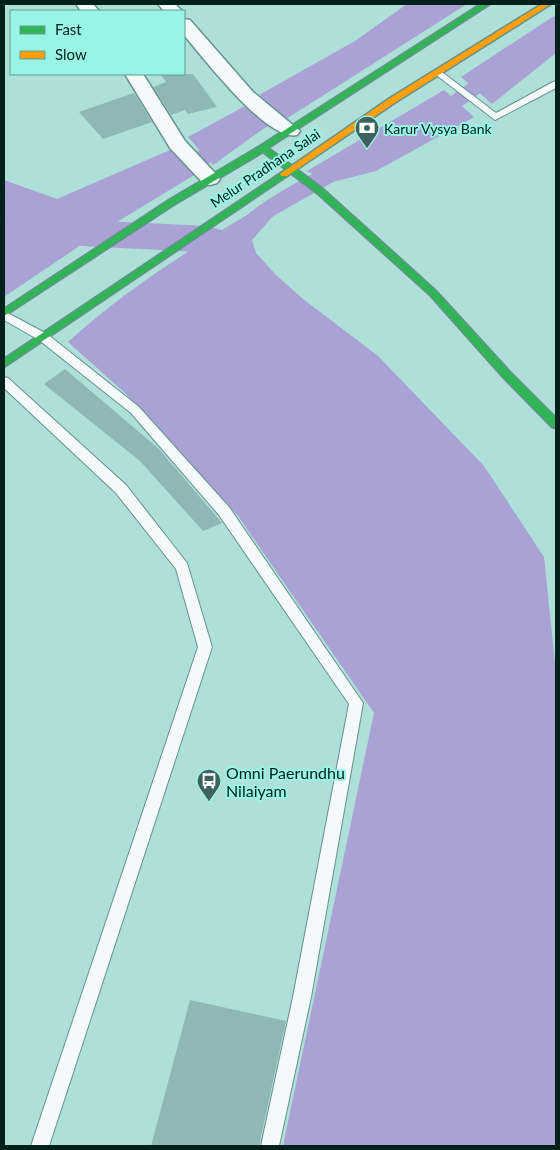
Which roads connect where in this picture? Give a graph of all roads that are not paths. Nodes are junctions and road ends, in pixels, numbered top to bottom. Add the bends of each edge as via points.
1 (486, 4) edge
2 (548, 4) edge
3 (553, 4) edge
4 (556, 6) edge
5 (185, 25) edge
6 (438, 72) junction
7 (135, 75) edge
8 (556, 84) edge
9 (284, 127) junction
10 (263, 148) junction
11 (295, 172) junction
12 (207, 176) junction
13 (4, 314) edge
14 (43, 337) junction
15 (4, 364) edge
16 (4, 381) edge
17 (556, 424) edge
18 (40, 1146) edge
19 (270, 1146) edge

1 - 9 main road, Melur Pradhana Salai
2 - 6 main road, Melur Pradhana Salai
3 - 4 lane
5 - 9 street via 248,97
6 - 8 lane via 495,117
6 - 11 main road, Melur Pradhana Salai
7 - 12 street via 177,144
9 - 10 main road, Melur Pradhana Salai
10 - 11 main road
10 - 12 main road, Melur Pradhana Salai
11 - 14 main road, Melur Pradhana Salai via 222,215
11 - 17 main road via 433,293
12 - 13 main road, Melur Pradhana Salai
13 - 14 lane
14 - 15 main road, Melur Pradhana Salai
14 - 19 lane via 135,410 224,511 356,703 304,988
16 - 18 lane via 121,489 182,567 205,646

